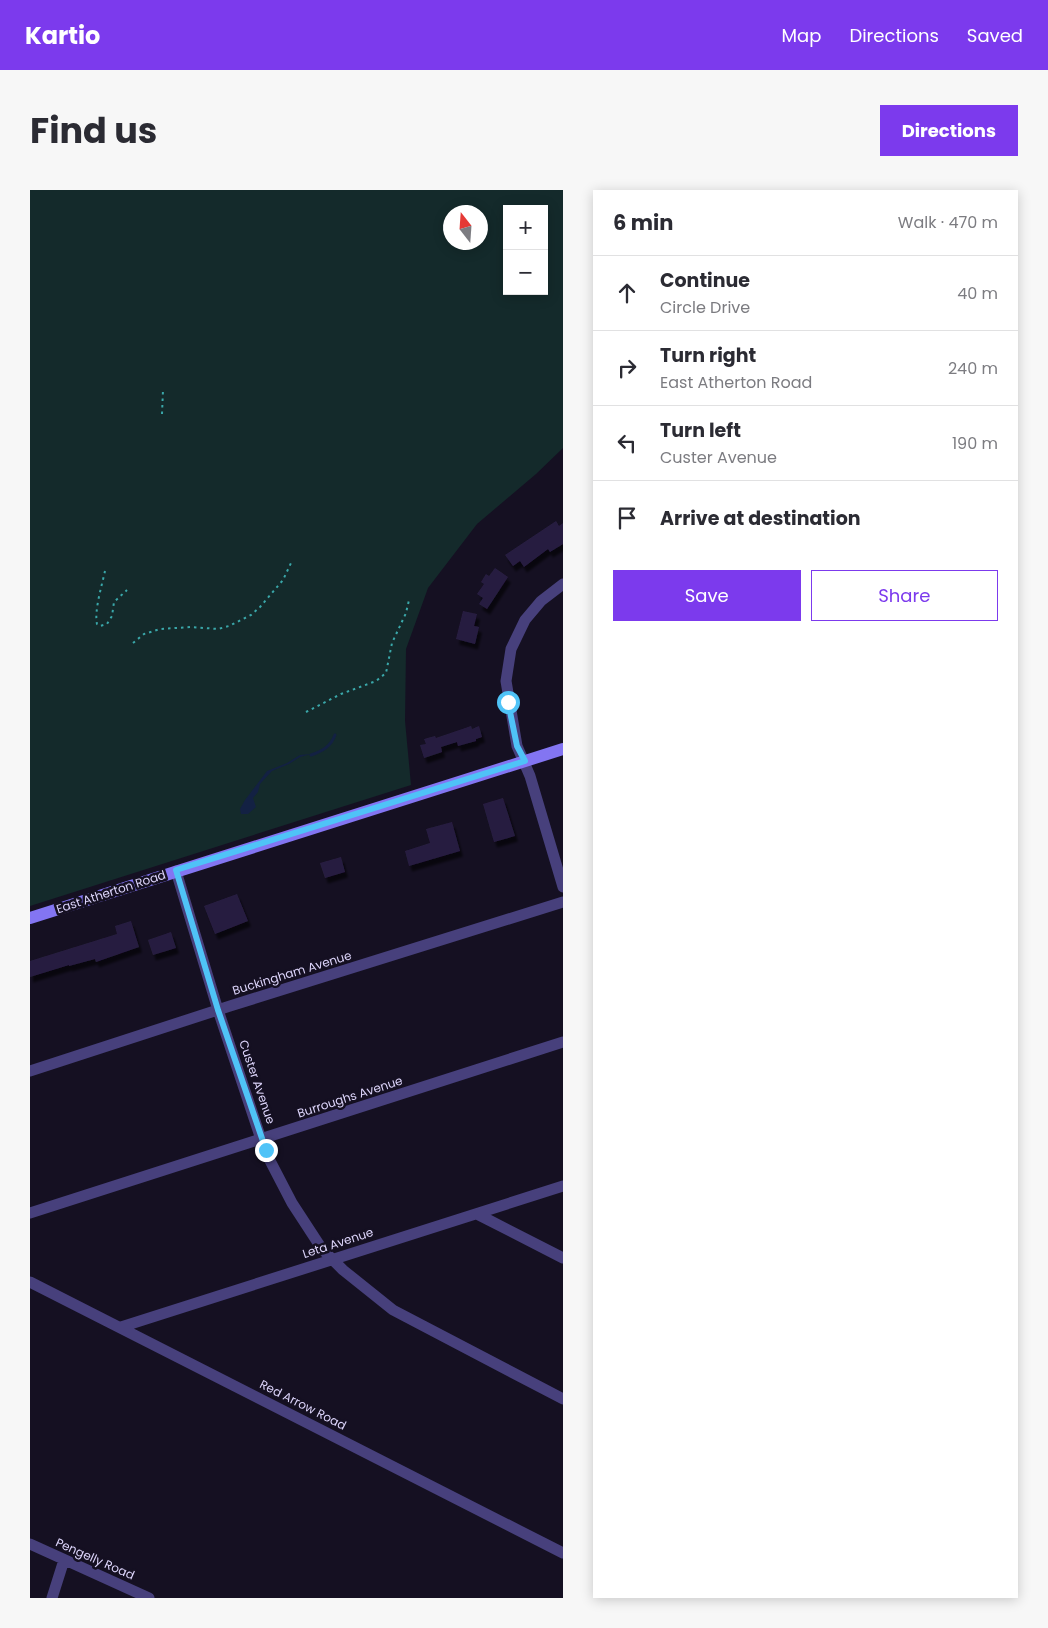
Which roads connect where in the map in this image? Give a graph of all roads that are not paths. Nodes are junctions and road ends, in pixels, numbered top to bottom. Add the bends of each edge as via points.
1 (563, 584) edge
2 (563, 748) edge
3 (525, 761) junction
4 (176, 870) junction
5 (563, 887) edge
6 (563, 902) edge
7 (30, 918) edge
8 (218, 1010) junction
9 (563, 1042) edge
10 (30, 1071) edge
11 (262, 1140) junction
12 (563, 1186) edge
13 (30, 1213) edge
14 (477, 1214) junction
15 (563, 1258) edge
16 (332, 1259) junction
17 (30, 1282) edge
18 (121, 1327) junction
19 (563, 1399) edge
20 (30, 1544) edge
21 (563, 1554) edge
22 (64, 1560) junction
23 (52, 1598) edge
24 (149, 1598) edge

1 - 3 street via 541,601 525,620 511,649 506,681 508,702 517,746
2 - 3 street, East Atherton Road
3 - 4 street, East Atherton Road
3 - 5 street
4 - 7 street, East Atherton Road
4 - 8 street, Custer Avenue
6 - 8 street, Buckingham Avenue
8 - 10 street, Buckingham Avenue
8 - 11 street, Custer Avenue
9 - 11 street, Burroughs Avenue
11 - 13 street, Burroughs Avenue
11 - 16 street, Custer Avenue via 292,1203
12 - 14 street, Leta Avenue
14 - 15 street
14 - 16 street, Leta Avenue
16 - 18 street, Leta Avenue
16 - 19 street, Custer Avenue via 393,1310
17 - 18 street, Red Arrow Road
18 - 21 street, Red Arrow Road
20 - 22 street, Pengelly Road
22 - 23 street
22 - 24 street, Pengelly Road

